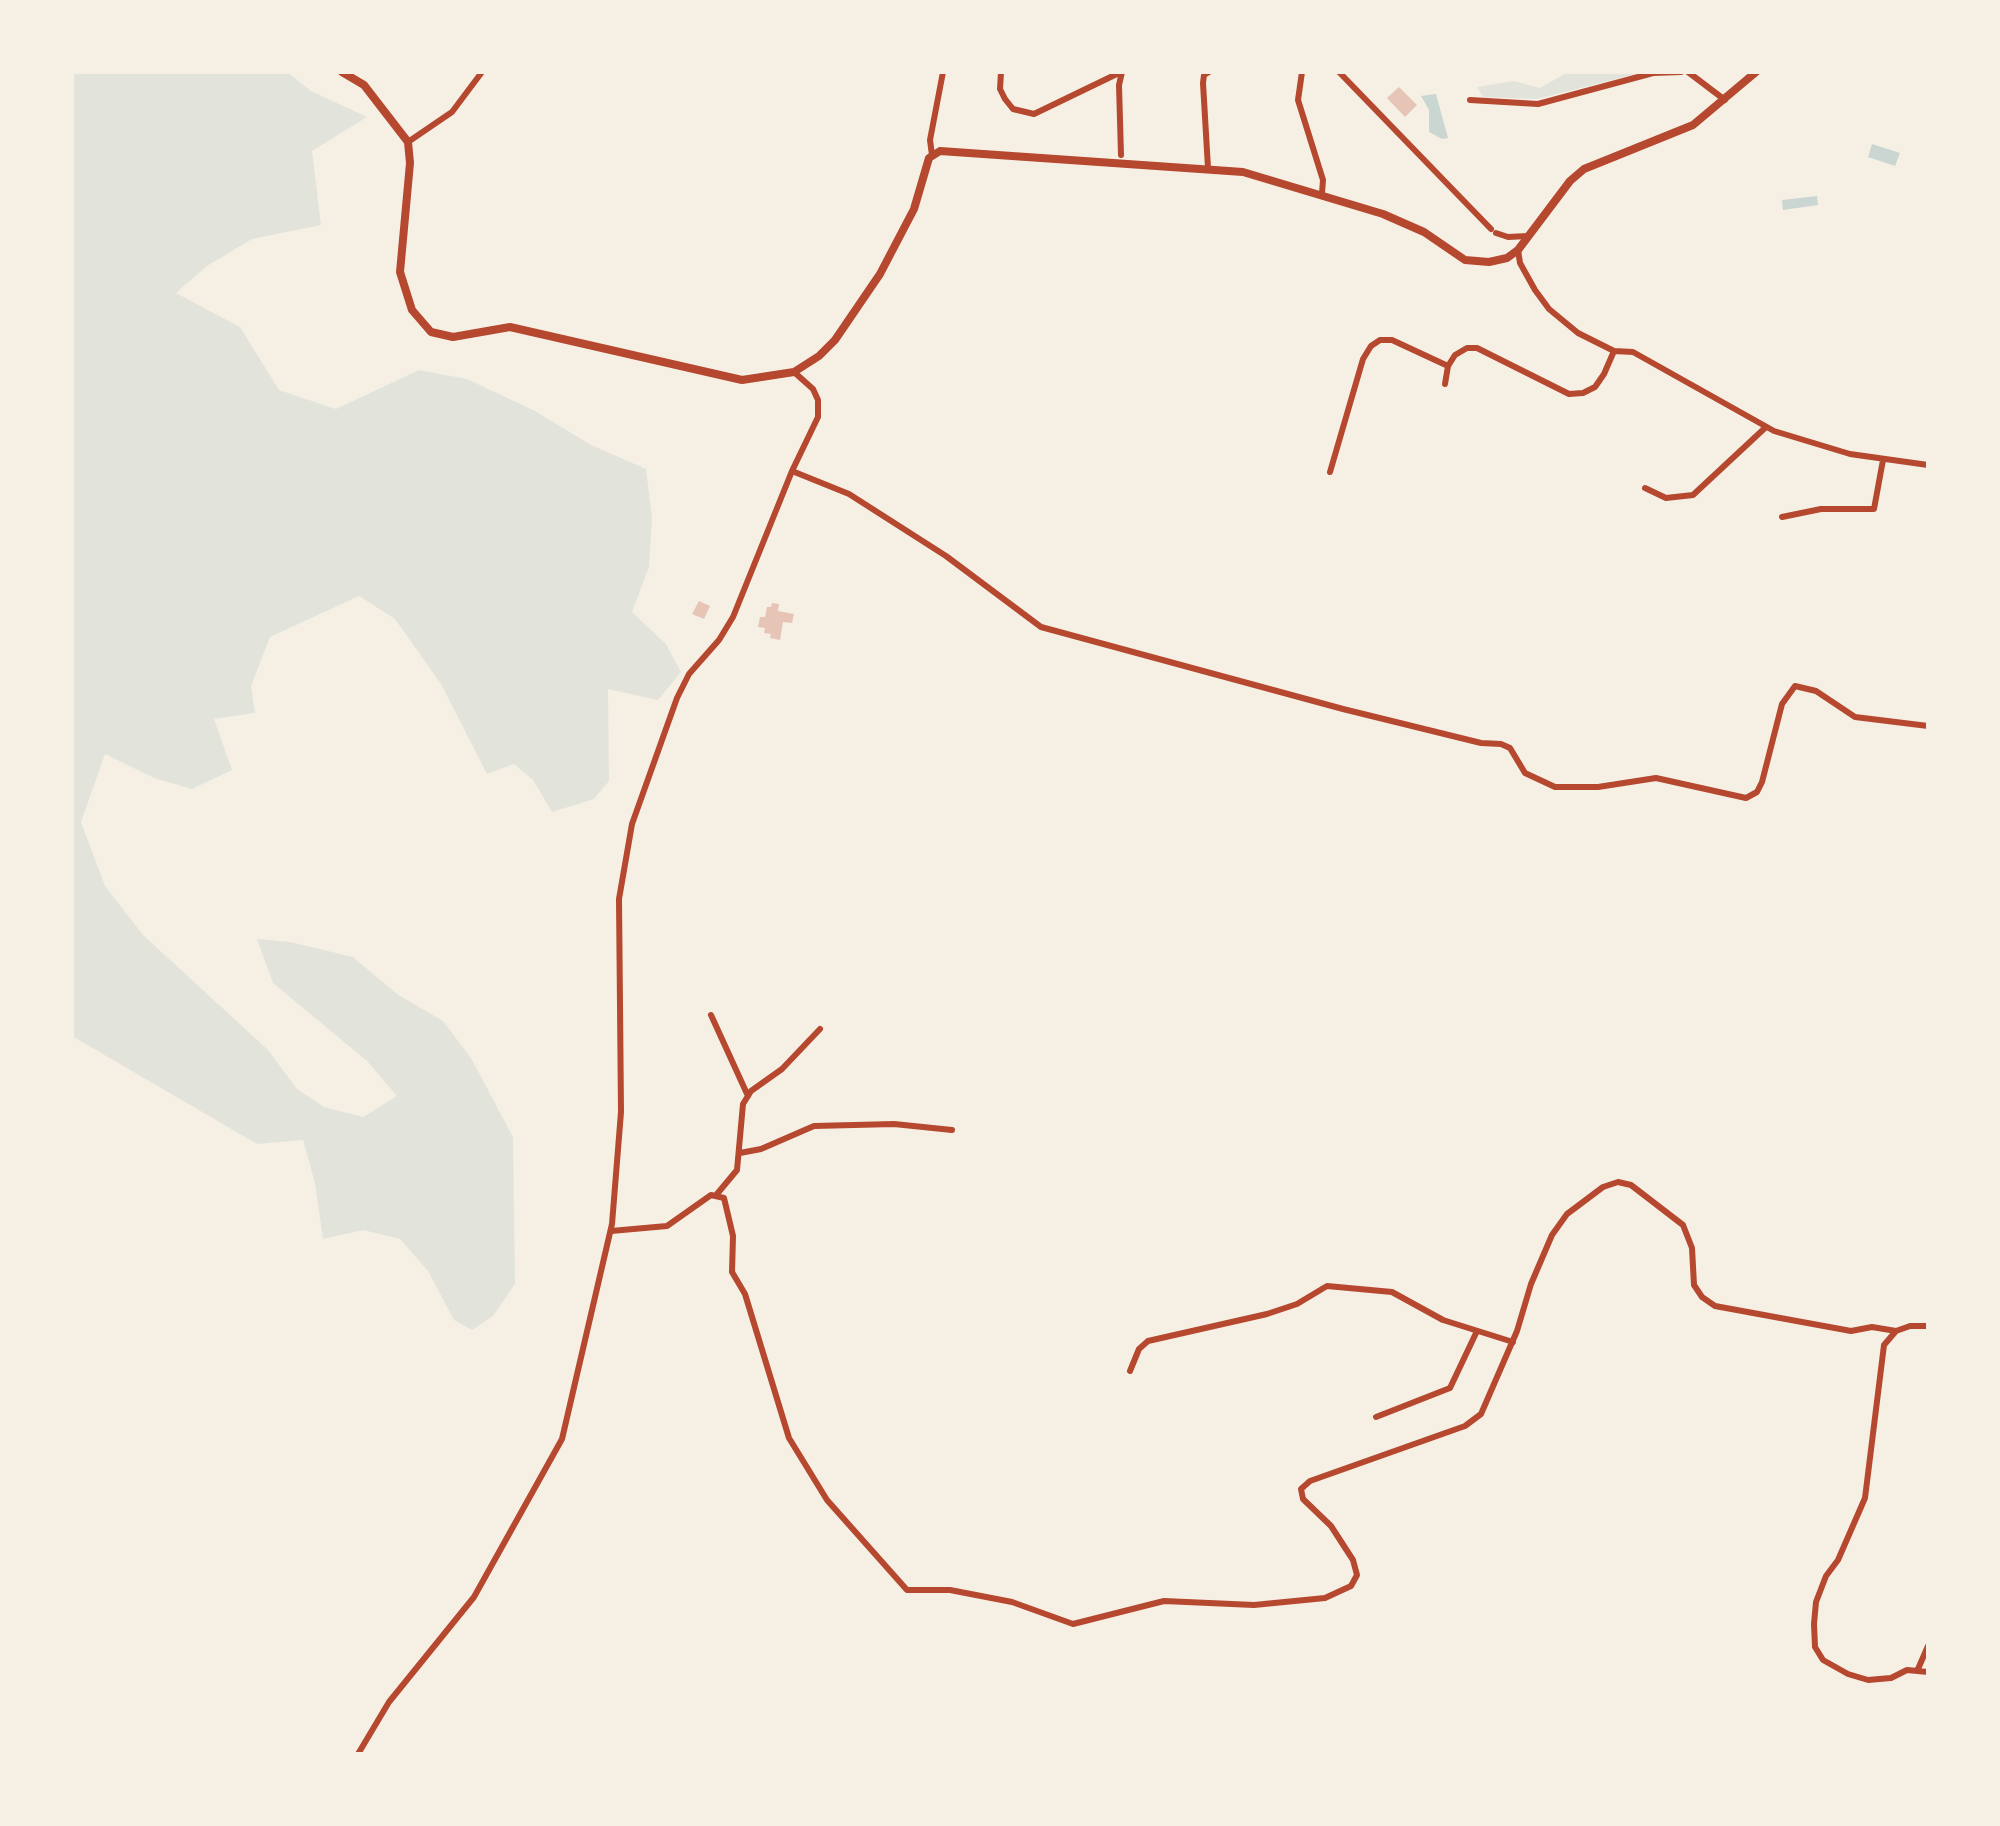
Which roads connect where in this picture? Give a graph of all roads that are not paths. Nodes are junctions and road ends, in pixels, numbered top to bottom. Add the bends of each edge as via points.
1 (342, 72) edge
2 (482, 72) edge
3 (943, 72) edge
4 (1001, 72) edge
5 (1122, 72) edge
6 (1302, 72) edge
7 (1339, 72) edge
8 (1681, 72) edge
9 (1688, 72) edge
10 (1756, 72) edge
11 (1205, 73) edge
12 (1470, 100) dead end
13 (1725, 100) junction
14 (408, 142) junction
15 (932, 155) junction
16 (1121, 155) dead end
17 (1208, 168) junction
18 (1322, 193) junction
19 (1528, 236) junction
20 (1518, 250) junction
21 (1614, 351) junction
22 (1448, 366) junction
23 (794, 372) junction
24 (1445, 384) dead end
25 (1766, 427) junction
26 (1883, 460) junction
27 (1928, 465) edge
28 (792, 471) junction
29 (1330, 472) dead end
30 (1645, 488) dead end
31 (1782, 517) dead end
32 (1928, 726) edge
33 (711, 1015) dead end
34 (820, 1029) dead end
35 (748, 1096) junction
36 (952, 1130) dead end
37 (740, 1153) junction
38 (717, 1194) junction
39 (611, 1231) junction
40 (1928, 1326) edge
41 (1477, 1331) junction
42 (1896, 1331) junction
43 (1513, 1342) junction
44 (1130, 1371) dead end
45 (1376, 1417) dead end
46 (1928, 1646) edge
47 (1918, 1669) junction
48 (1928, 1672) edge
49 (358, 1754) edge

1 - 14 main road via 364,85
2 - 14 street via 452,112
3 - 15 street
4 - 5 street via 1005,99 1013,109 1034,114
5 - 16 street
6 - 18 street via 1298,100 1323,180
7 - 19 street via 1494,231
8 - 12 street via 1653,73 1538,104
9 - 13 street
10 - 13 main road
11 - 17 street
13 - 19 main road via 1681,131 1584,169
14 - 23 main road via 400,272 412,310 431,332 453,337 510,327 728,378
15 - 17 main road via 944,151
15 - 23 main road via 914,209 880,274 819,356
17 - 18 main road
18 - 20 main road via 1424,232 1465,260 1489,262
19 - 20 main road
20 - 21 street via 1520,263 1549,309 1578,333
21 - 22 street via 1595,387 1583,393 1569,394 1477,348 1467,348
21 - 25 street via 1633,352
22 - 24 street
22 - 29 street via 1392,340 1371,346
23 - 28 street via 813,389 819,408
25 - 26 street
25 - 30 street via 1693,495 1666,498
26 - 27 street
26 - 31 street via 1874,509 1821,509
28 - 32 street via 849,494 946,556 1041,627 1343,709 1501,744 1510,748 1525,773 1555,787 1656,778 1746,798 1762,782 1782,704 1795,686 1816,691 1855,717
28 - 39 street via 733,617 677,698 632,824 619,899 621,1112
33 - 35 street
34 - 35 street
35 - 37 street
36 - 37 street via 894,1124 814,1126
37 - 38 street via 737,1170
38 - 39 street via 667,1226
38 - 43 street via 728,1206 732,1272 745,1294 789,1438 827,1500 907,1590 950,1590 1012,1602 1073,1624 1164,1601 1254,1605 1325,1598 1351,1586 1357,1575 1353,1560 1331,1526 1303,1499 1301,1489 1310,1481 1474,1420 1486,1407
39 - 49 street via 555,1453 474,1597 389,1702
40 - 42 street
41 - 43 street
41 - 44 street via 1383,1289 1327,1286 1267,1314 1148,1341
41 - 45 street via 1450,1388
42 - 43 street via 1851,1331 1715,1306 1694,1285 1692,1248 1683,1225 1644,1193 1618,1182 1588,1196 1552,1235
42 - 47 street via 1880,1358 1865,1498 1816,1602 1815,1647 1833,1667 1868,1680
46 - 47 street
47 - 48 street

